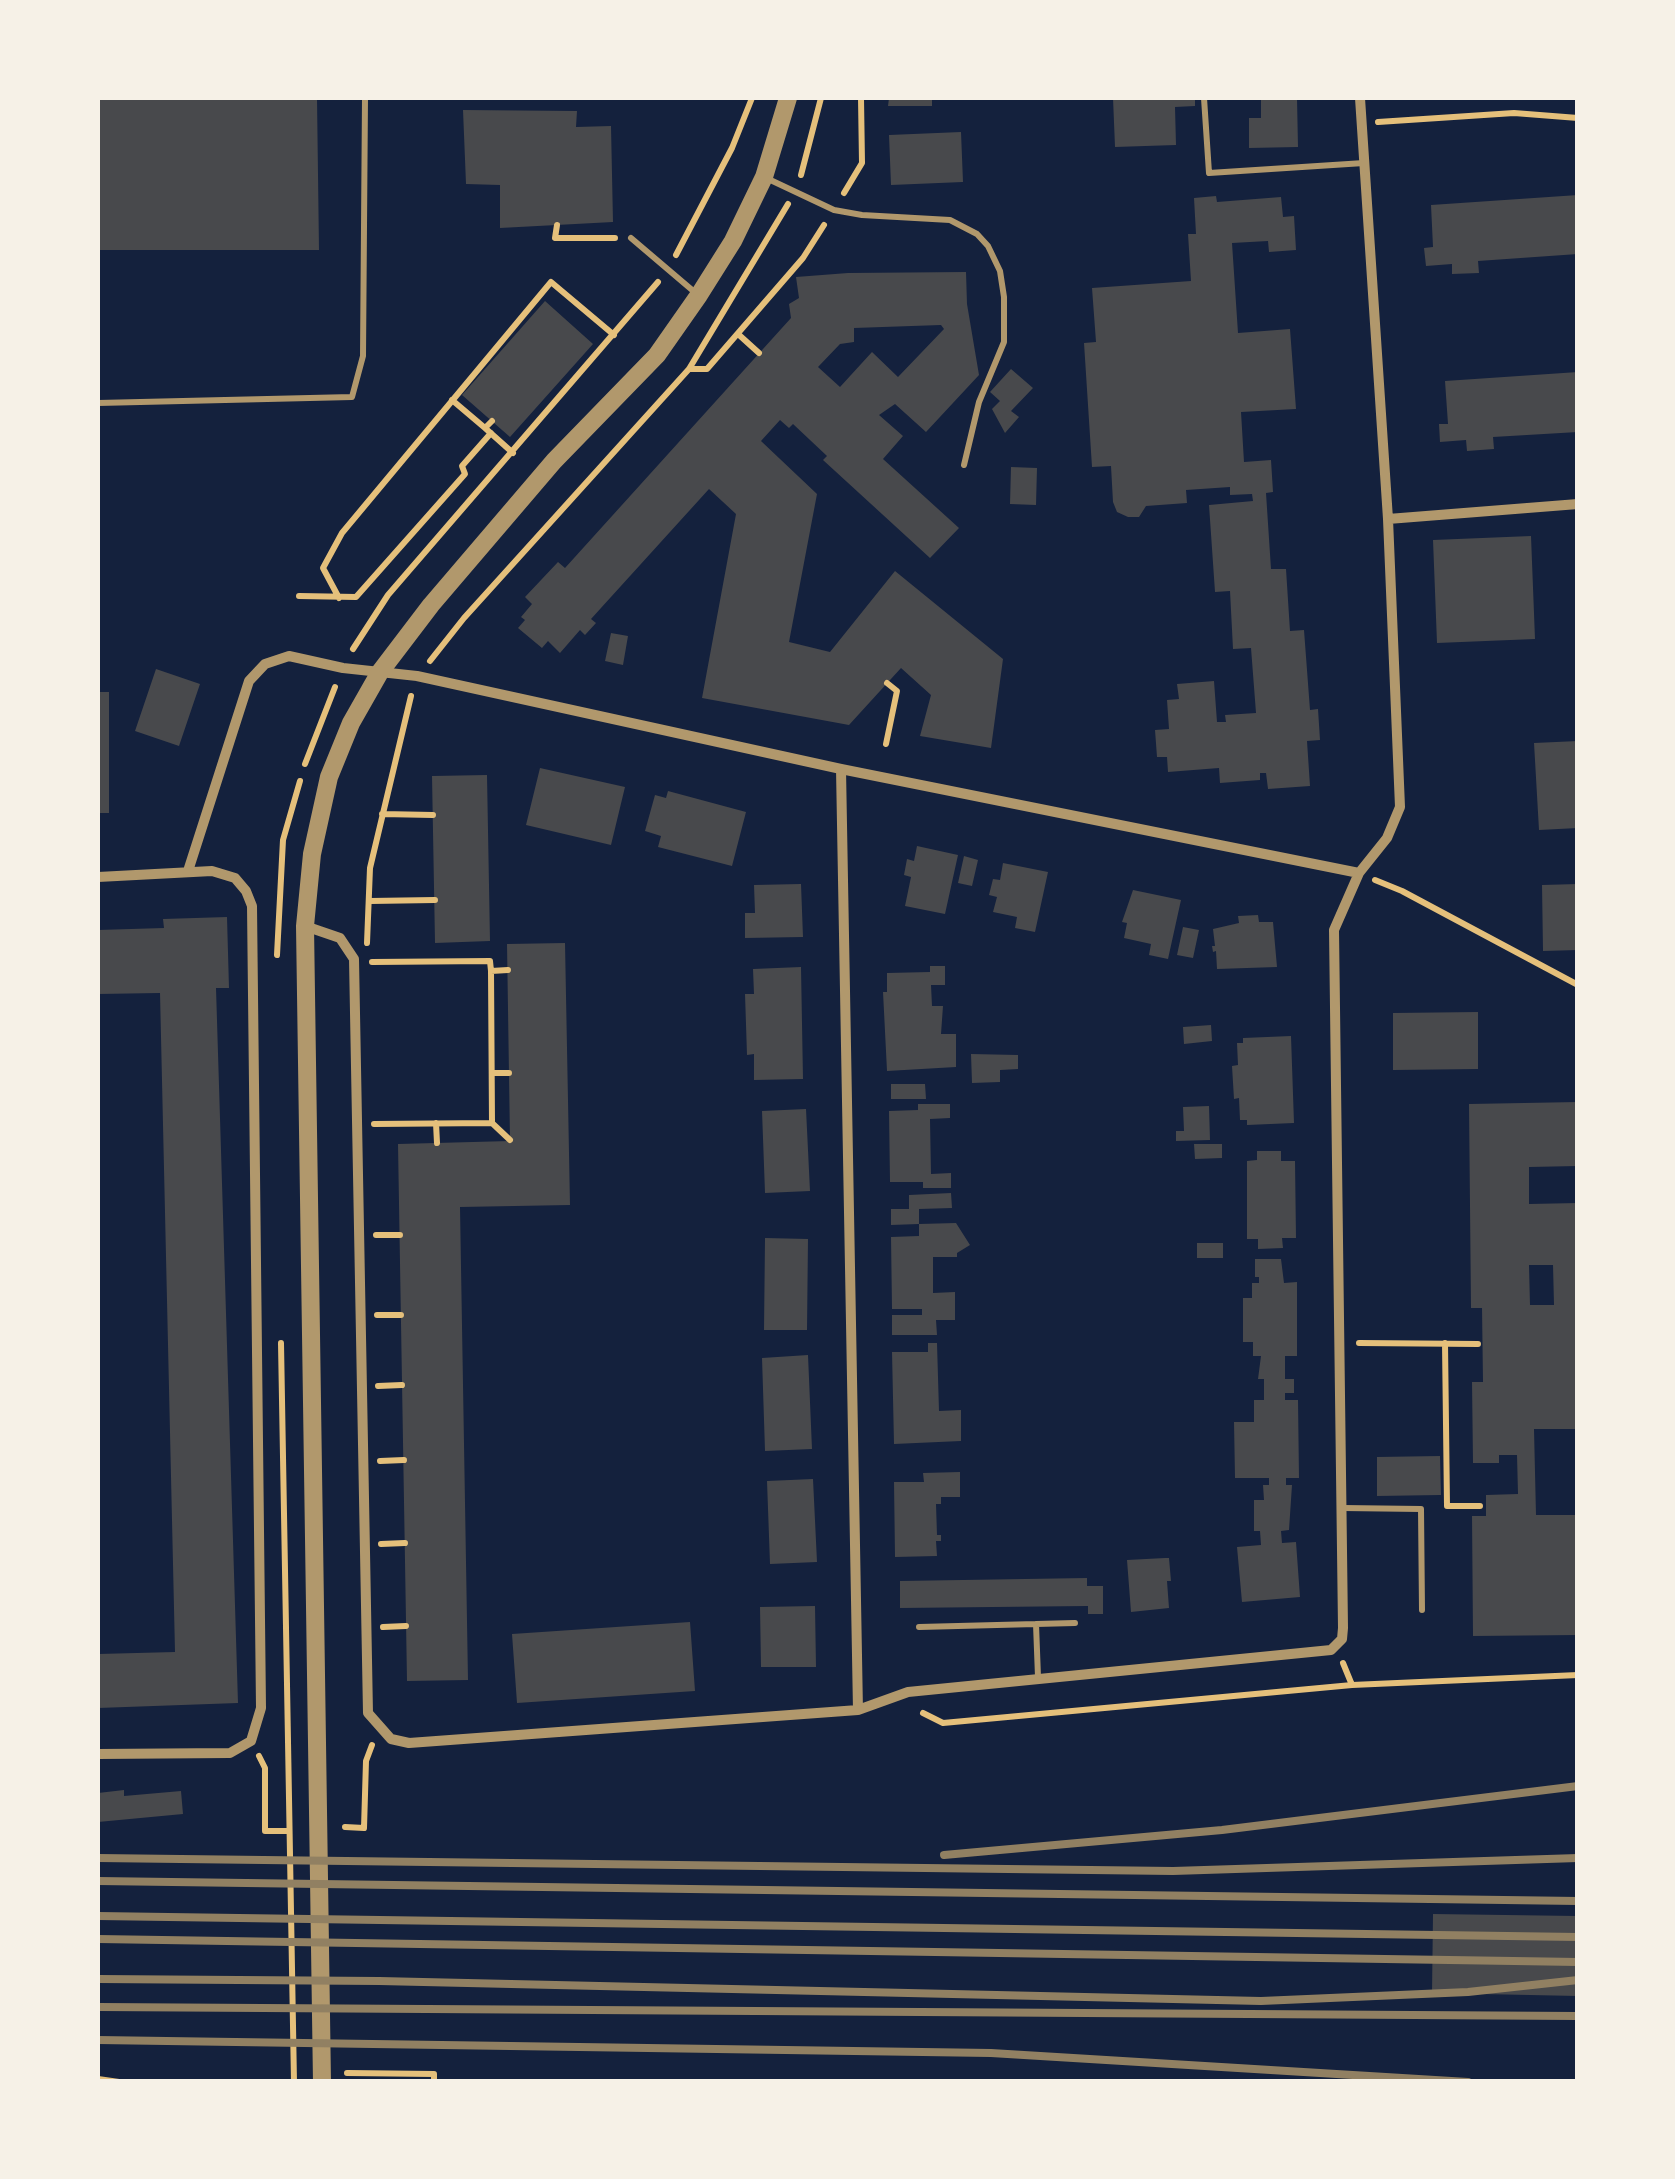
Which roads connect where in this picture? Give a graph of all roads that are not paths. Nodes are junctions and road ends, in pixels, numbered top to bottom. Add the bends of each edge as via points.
1 (364, 98) edge
2 (788, 98) edge
3 (1204, 98) edge
4 (1360, 98) edge
5 (1364, 163) junction
6 (764, 177) junction
7 (631, 238) road end
8 (699, 295) junction
9 (98, 402) edge
10 (964, 464) dead end
11 (1578, 504) edge
12 (1388, 519) junction
13 (380, 672) junction
14 (840, 769) junction
15 (188, 871) junction
16 (1359, 873) junction
17 (98, 877) edge
18 (305, 926) junction
19 (1344, 1508) junction
20 (1422, 1610) dead end
21 (1075, 1622) dead end
22 (1036, 1624) junction
23 (918, 1627) dead end
24 (1038, 1677) junction
25 (858, 1710) junction
26 (98, 1754) edge
27 (322, 2082) edge

1 - 9 lane via 363,356 352,397
2 - 6 street
3 - 5 lane via 1208,173
4 - 5 street
5 - 12 street
6 - 8 street
6 - 10 lane via 834,210 950,220 988,246 1000,271 1004,342 979,402
7 - 8 lane
8 - 13 street via 657,355 554,461
11 - 12 street
12 - 16 street via 1400,808 1387,838
13 - 14 street
13 - 15 street via 288,656 265,664 250,681
13 - 18 street via 329,777
14 - 16 street
14 - 25 street
15 - 17 street
15 - 26 street via 234,878 252,906 261,1708 251,1741 230,1753
16 - 19 street via 1334,930
18 - 25 street via 340,938 354,959 368,1712 391,1739 409,1743
18 - 27 street
19 - 20 lane via 1421,1509
19 - 24 street via 1343,1628 1336,1647
21 - 22 lane
22 - 23 lane
22 - 24 lane
24 - 25 street via 908,1692

